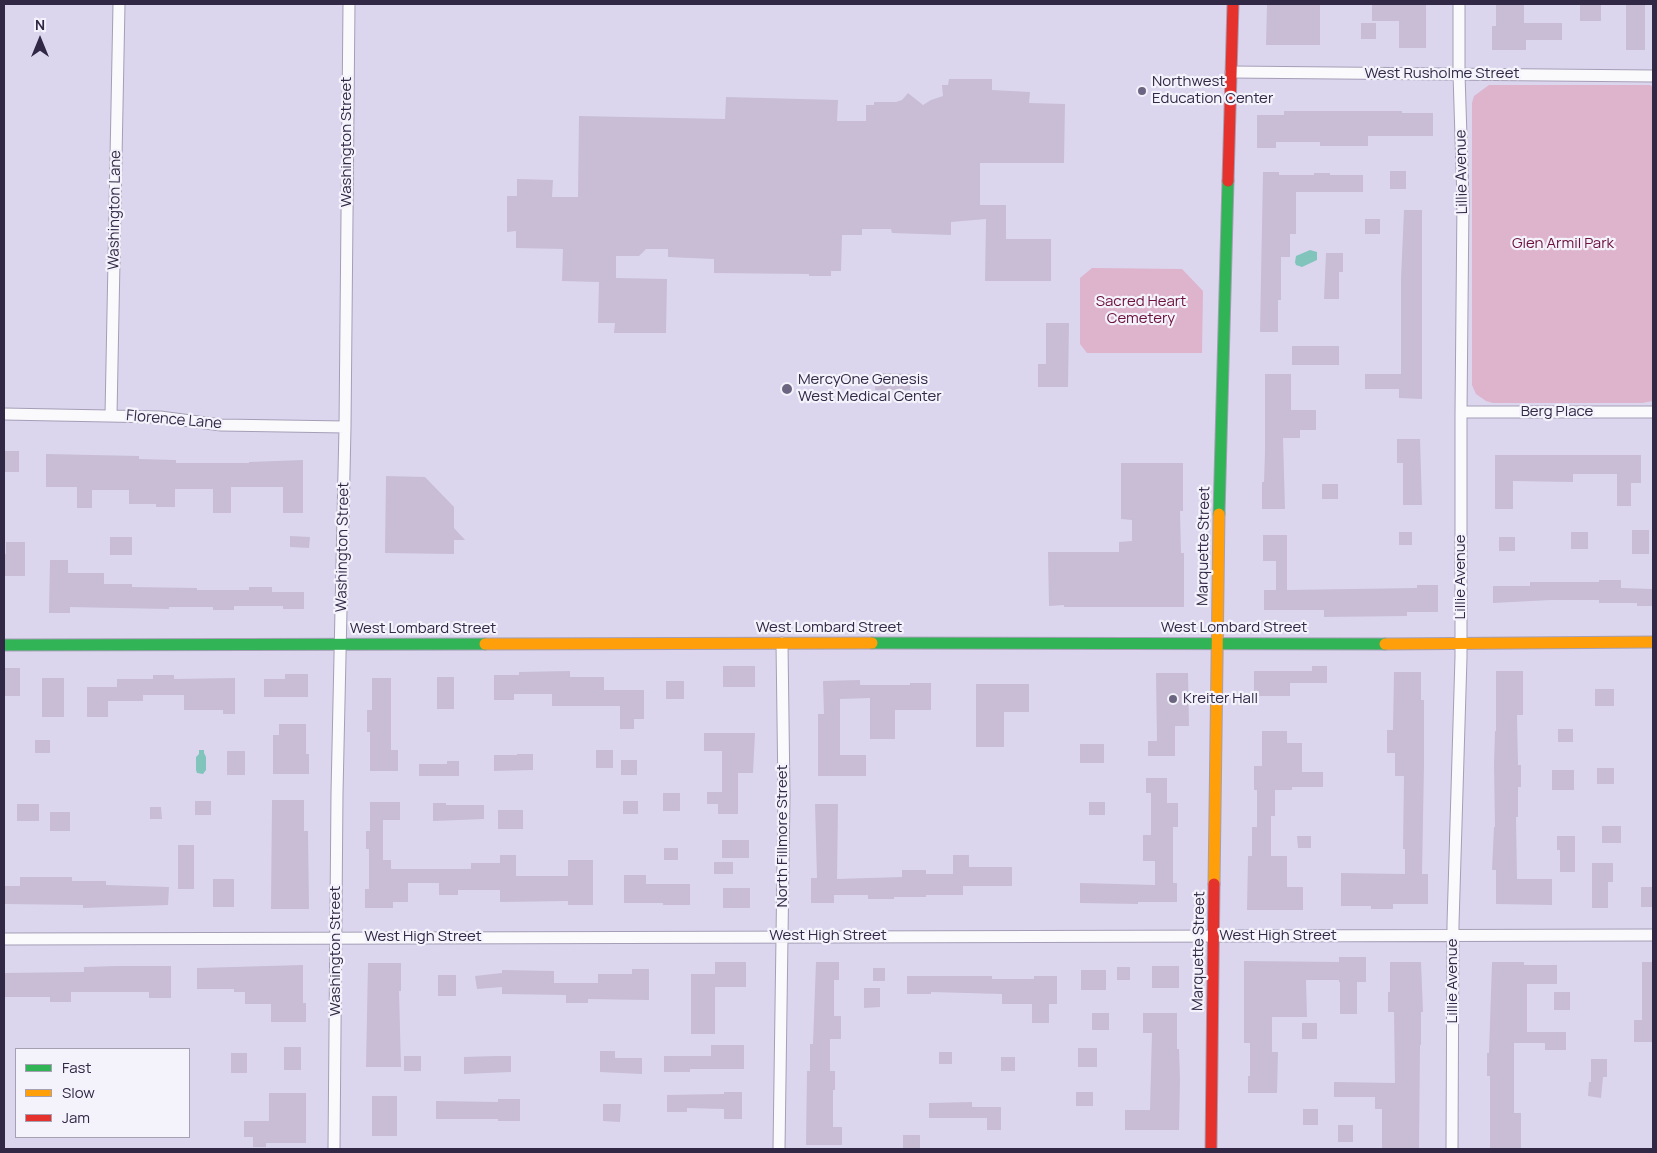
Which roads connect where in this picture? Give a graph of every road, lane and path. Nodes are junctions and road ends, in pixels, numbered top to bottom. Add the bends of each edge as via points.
1 (119, 4) edge
2 (349, 4) edge
3 (1233, 4) edge
4 (1459, 4) edge
5 (1232, 72) junction
6 (1459, 74) junction
7 (1653, 76) edge
8 (1461, 412) junction
9 (1653, 412) edge
10 (4, 414) edge
11 (111, 415) junction
12 (345, 427) junction
13 (1653, 642) edge
14 (782, 643) junction
15 (1217, 643) junction
16 (1460, 643) junction
17 (4, 645) edge
18 (341, 645) junction
19 (1453, 935) junction
20 (1653, 935) edge
21 (782, 936) junction
22 (1215, 936) junction
23 (336, 937) junction
24 (4, 939) edge
25 (334, 1149) edge
26 (779, 1149) edge
27 (1212, 1149) edge
28 (1452, 1149) edge

1 - 11 street, Washington Lane
2 - 12 street, Washington Street
3 - 5 street, Marquette Street
4 - 6 street, Lillie Avenue
5 - 6 street, West Rusholme Street
5 - 15 street, Marquette Street
6 - 7 street, West Rusholme Street
6 - 8 street, Lillie Avenue via 1463,201
8 - 9 street, Berg Place
8 - 16 street, Lillie Avenue
10 - 11 street, Florence Lane
11 - 12 street, Florence Lane via 222,425
12 - 18 street, Washington Street
13 - 16 street, West Lombard Street
14 - 15 street, West Lombard Street
14 - 18 street, West Lombard Street
14 - 21 street, North Fillmore Street
15 - 16 street, West Lombard Street
15 - 22 street, Marquette Street
16 - 19 street, Lillie Avenue
17 - 18 street, West Lombard Street
18 - 23 street, Washington Street
19 - 20 street, West High Street
19 - 22 street, West High Street
19 - 28 street, Lillie Avenue
21 - 22 street, West High Street
21 - 23 street, West High Street
21 - 26 street, North Fillmore Street
22 - 27 street, Marquette Street
23 - 24 street, West High Street
23 - 25 street, Washington Street

